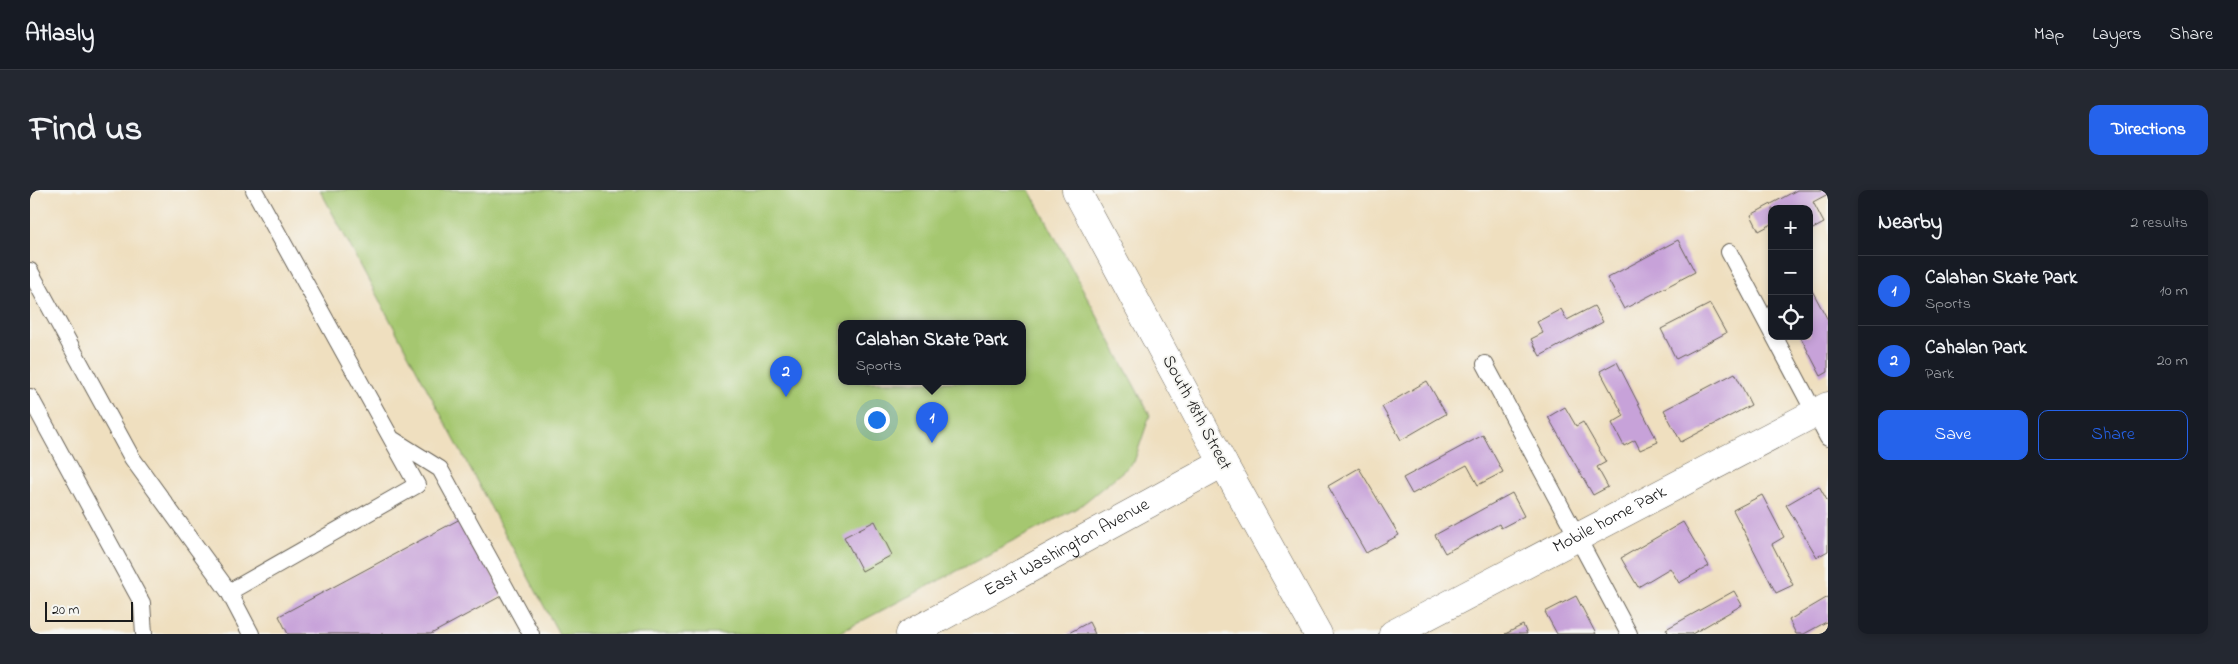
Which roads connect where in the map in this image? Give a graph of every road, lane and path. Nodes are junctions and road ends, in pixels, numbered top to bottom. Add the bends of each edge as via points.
1 (254, 190) edge
2 (1076, 190) edge
3 (1729, 252) dead end
4 (30, 271) edge
5 (1768, 325) edge
6 (1777, 340) edge
7 (1485, 364) dead end
8 (30, 397) edge
9 (1821, 409) edge
10 (391, 438) junction
11 (1828, 438) edge
12 (1223, 463) junction
13 (1577, 537) junction
14 (229, 592) junction
15 (144, 634) edge
16 (252, 634) edge
17 (531, 634) edge
18 (910, 634) edge
19 (1318, 634) edge
20 (1393, 634) edge
21 (1629, 634) edge

1 - 10 lane
2 - 12 street, South 18th Street
3 - 5 lane
4 - 14 lane via 132,458
6 - 9 lane
7 - 13 lane
8 - 15 lane via 142,603
9 - 11 lane
9 - 13 street, Mobile home Park
10 - 14 lane via 417,485
10 - 17 lane via 440,469
12 - 18 street, East Washington Avenue
12 - 19 street, South 18th Street
13 - 20 street, Mobile home Park
13 - 21 lane
14 - 16 lane

